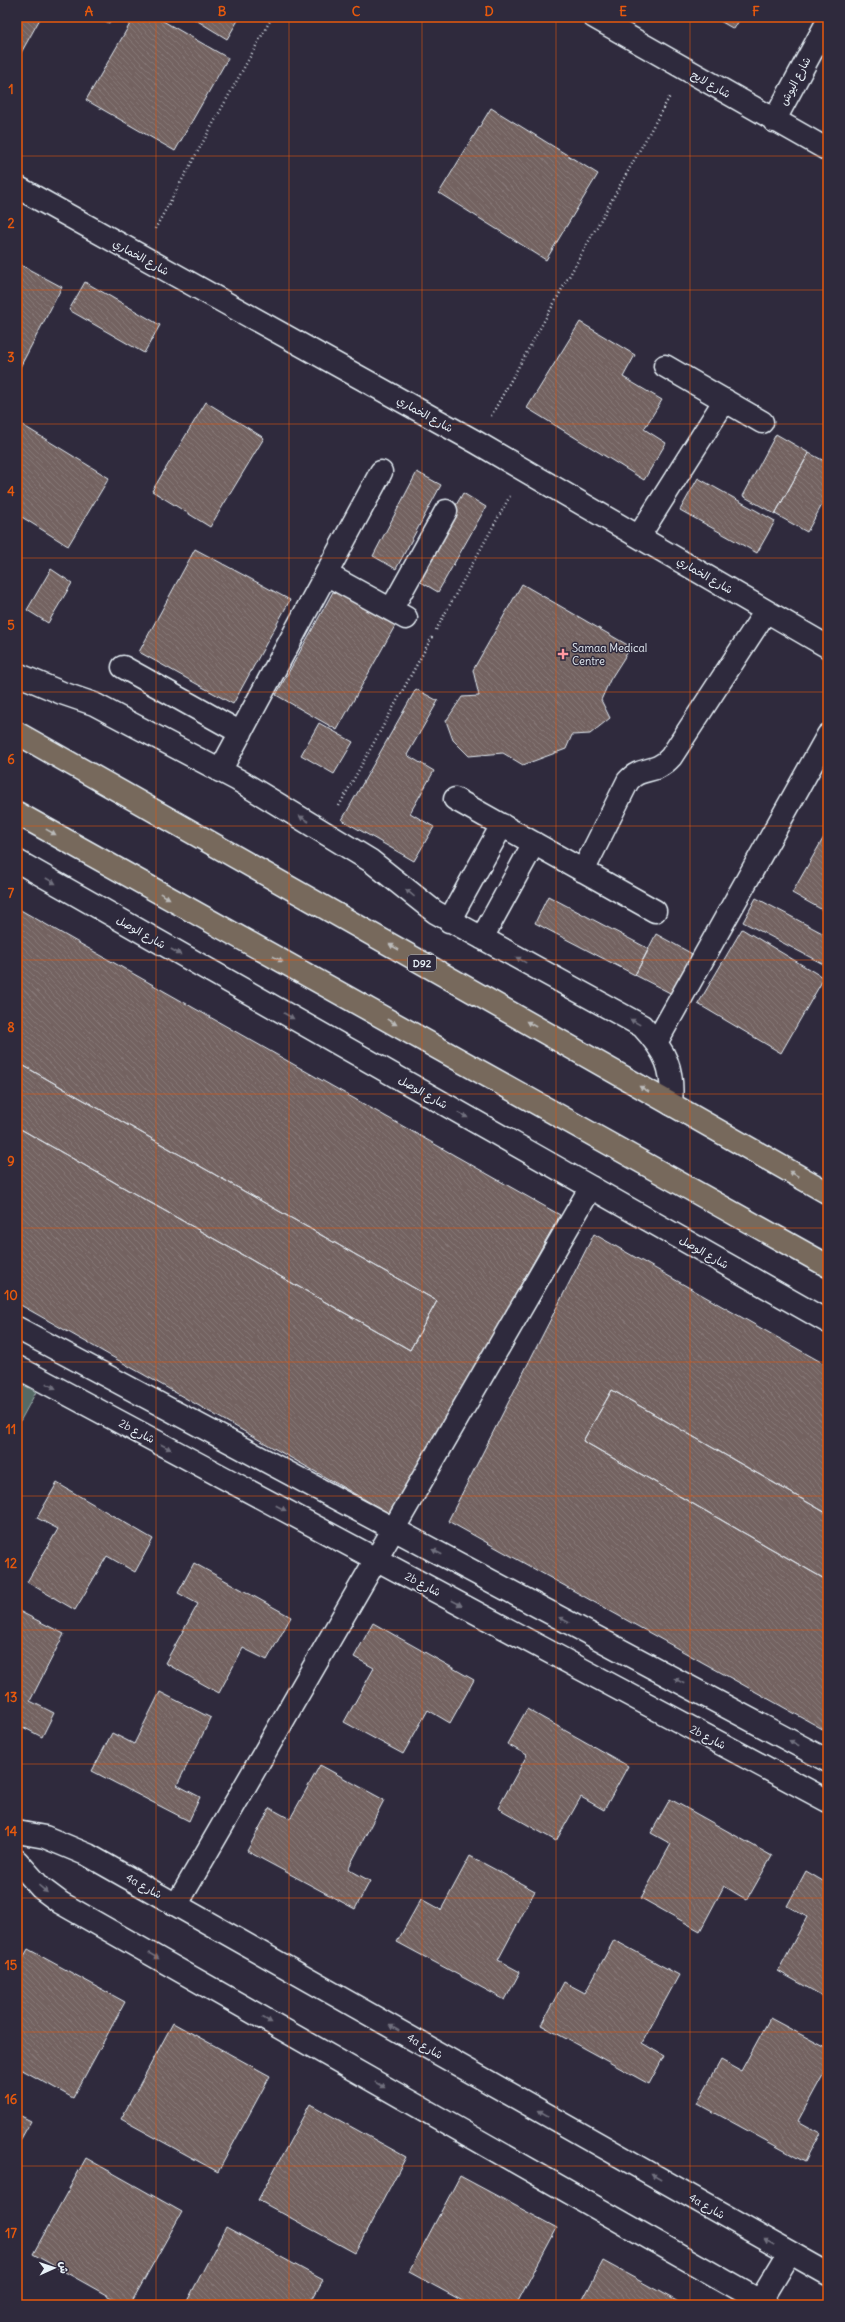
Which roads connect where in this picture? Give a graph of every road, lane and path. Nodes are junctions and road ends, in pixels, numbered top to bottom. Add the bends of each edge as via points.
1 (272, 17) edge
2 (594, 17) edge
3 (828, 20) edge
4 (685, 69) junction
5 (774, 121) junction
6 (828, 150) edge
7 (17, 187) edge
8 (140, 256) junction
9 (665, 366) dead end
10 (725, 400) junction
11 (762, 422) dead end
12 (476, 442) junction
13 (524, 470) junction
14 (381, 472) dead end
15 (446, 511) dead end
16 (639, 536) junction
17 (326, 574) junction
18 (766, 611) junction
19 (828, 647) edge
20 (123, 667) dead end
21 (17, 674) edge
22 (17, 732) edge
23 (241, 733) junction
24 (828, 735) edge
25 (220, 771) junction
26 (455, 799) dead end
27 (17, 813) edge
28 (502, 825) junction
29 (324, 832) junction
30 (534, 843) junction
31 (17, 862) edge
32 (583, 871) junction
33 (655, 911) dead end
34 (449, 921) junction
35 (482, 938) junction
36 (657, 1041) junction
37 (672, 1104) junction
38 (591, 1187) junction
39 (828, 1193) edge
40 (828, 1266) edge
41 (828, 1322) edge
42 (17, 1328) edge
43 (17, 1367) edge
44 (394, 1529) junction
45 (376, 1559) junction
46 (828, 1761) edge
47 (828, 1801) edge
48 (17, 1832) edge
49 (17, 1860) edge
50 (177, 1904) junction
51 (789, 2253) junction
52 (828, 2274) edge
53 (764, 2303) edge

1 - 8 path
2 - 4 street, شارع لايح
3 - 5 street, شارع اليوش
4 - 5 street, شارع لايح
4 - 12 path
5 - 6 street, شارع لايح
7 - 8 street, شارع الخماري
8 - 12 street, شارع الخماري
9 - 10 street
10 - 11 street
10 - 16 street
12 - 13 street, شارع الخماري
13 - 16 street, شارع الخماري
13 - 29 path
14 - 17 street
15 - 17 street via 399,614
16 - 18 street, شارع الخماري
17 - 23 street
18 - 19 street, شارع الخماري
18 - 32 street via 671,757 657,769 638,773 628,781
20 - 23 street
21 - 25 street via 100,707
37 -> 22 main road, D92
23 - 25 street
24 - 36 street
29 -> 25 street via 279,803
26 - 28 street
27 -> 40 main road
28 - 30 street
28 - 34 street
34 -> 29 street via 409,893 371,861
30 - 32 street
30 - 35 street
31 -> 38 street, شارع الوصل
32 - 33 street
34 - 35 street
36 -> 35 street via 642,1026
36 - 37 street via 671,1074
39 -> 37 main road, D92
38 - 41 street, شارع الوصل
38 - 44 street
42 - 44 street
43 -> 45 street, 2b شارع
44 - 45 street
46 -> 44 street
45 -> 47 street, 2b شارع
45 - 50 street
48 - 50 street, 4a شارع via 45,1837 67,1845
49 -> 53 street via 41,1888 61,1903
51 -> 50 street, 4a شارع
51 - 52 street, 4a شارع
51 - 53 street

